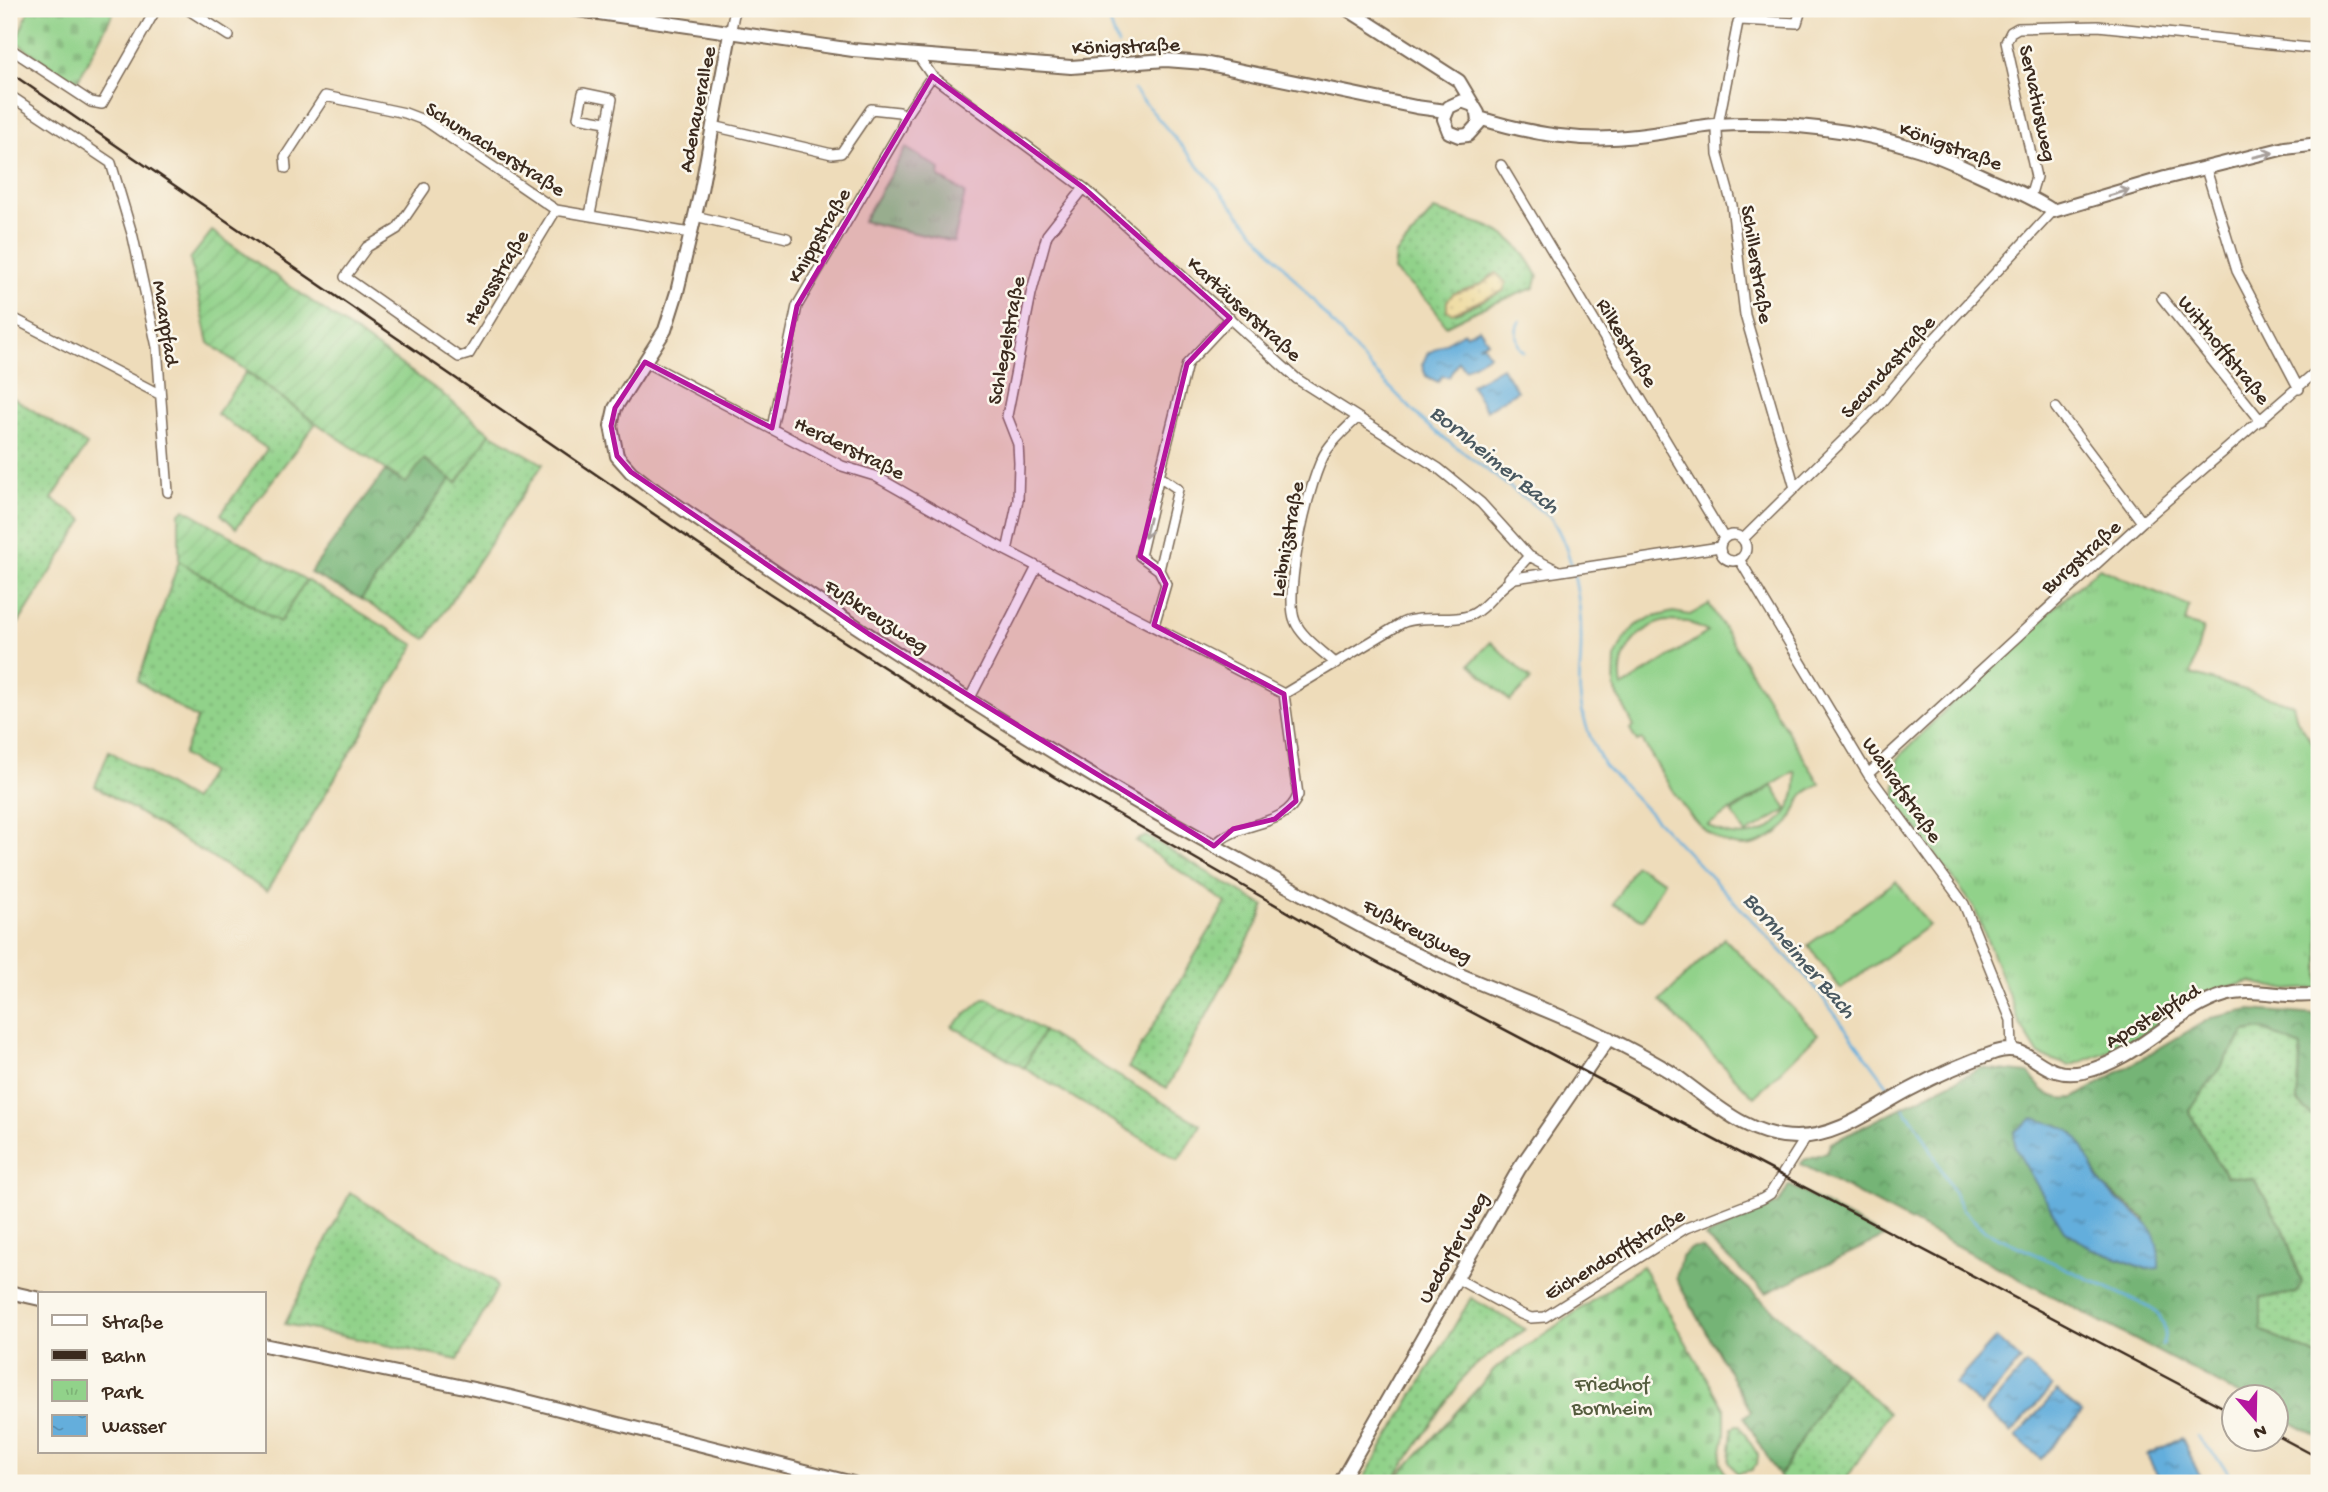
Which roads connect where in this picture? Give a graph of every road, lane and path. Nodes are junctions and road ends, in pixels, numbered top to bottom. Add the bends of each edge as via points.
1 (156, 9) edge
2 (187, 9) edge
3 (571, 9) edge
4 (735, 9) edge
5 (1347, 9) edge
6 (1800, 13) dead end
7 (730, 34) junction
8 (229, 36) dead end
9 (9, 48) edge
10 (2319, 49) edge
11 (918, 56) junction
12 (932, 76) junction
13 (1449, 76) junction
14 (9, 95) edge
15 (1457, 102) junction
16 (1472, 105) junction
17 (905, 116) junction
18 (1445, 117) junction
19 (607, 122) dead end
20 (1478, 123) junction
21 (1718, 125) junction
22 (713, 126) junction
23 (2319, 145) edge
24 (1501, 165) dead end
25 (286, 168) dead end
26 (2206, 169) junction
27 (425, 188) dead end
28 (1084, 188) junction
29 (2030, 197) junction
30 (556, 210) junction
31 (2053, 211) junction
32 (590, 215) junction
33 (695, 216) junction
34 (690, 233) junction
35 (787, 238) dead end
36 (2162, 298) dead end
37 (9, 316) edge
38 (1230, 318) junction
39 (645, 362) junction
40 (2319, 369) edge
41 (2299, 389) junction
42 (159, 394) junction
43 (2056, 408) dead end
44 (1357, 418) junction
45 (2261, 421) junction
46 (772, 428) junction
47 (1159, 476) junction
48 (1795, 488) junction
49 (168, 492) dead end
50 (2142, 522) junction
51 (1743, 540) junction
52 (1722, 543) junction
53 (1007, 551) junction
54 (1529, 556) junction
55 (1739, 559) junction
56 (1037, 567) junction
57 (1160, 570) junction
58 (1560, 571) junction
59 (1506, 582) junction
60 (1154, 625) junction
61 (1336, 664) junction
62 (1284, 694) junction
63 (970, 698) junction
64 (1868, 774) junction
65 (1214, 846) junction
66 (2319, 995) edge
67 (1609, 1038) junction
68 (2012, 1049) junction
69 (1806, 1137) junction
70 (1456, 1278) junction
71 (9, 1292) edge
72 (38, 1299) edge
73 (266, 1345) edge
74 (853, 1483) edge
75 (1340, 1483) edge

1 - 9 street via 102,104 91,102
2 - 8 street
3 - 7 street, Königstraße
4 - 7 street, Adenauerallee
5 - 13 street
6 - 21 street, Schillerstraße via 1795,24 1738,22
7 - 11 street, Königstraße
7 - 22 street, Adenauerallee
10 - 29 street, Servatiusweg via 2098,26 2018,28 2006,42 2036,177
11 - 12 street, Kartäuserstraße
11 - 18 street, Königstraße via 1071,67 1166,60 1204,63
12 - 17 street, Knippstraße
12 - 28 street, Kartäuserstraße
13 - 15 street
13 - 16 street via 1464,85
14 - 42 street, Maarpfad via 111,163 134,237 157,347
15 - 16 street
15 - 18 street
16 - 20 street
17 - 22 street via 871,109 841,153 832,155
17 - 46 street, Knippstraße via 797,306
18 - 20 street, Königstraße via 1449,131 1458,136 1468,135
19 - 32 street
20 - 21 street, Königstraße via 1491,131 1588,139
21 - 29 street, Königstraße via 1799,128 1891,142 1952,162
21 - 48 street, Schillerstraße via 1718,155 1732,205 1745,315
22 - 33 street, Adenauerallee
26 -> 23 street via 2285,148
24 - 52 street, Rilkestraße
25 - 30 street, Schumacherstraße via 285,157 326,96 426,121
31 -> 26 street
26 - 41 street via 2237,271
27 - 30 street, Heussstraße via 397,229 367,247 345,277 459,357 469,354
28 - 38 street, Kartäuserstraße
28 - 53 street, Schlegelstraße via 1047,235 1031,294 1007,416 1018,444 1019,463 1018,500
29 - 31 street, Königstraße
30 - 32 street, Schumacherstraße
31 - 48 street, Secundastraße via 1880,404
32 - 34 street, Schumacherstraße
33 - 34 street, Adenauerallee
33 - 35 street
34 - 39 street, Adenauerallee via 665,330
36 - 45 street, Witthoffstraße
37 - 42 street
38 - 44 street, Kartäuserstraße via 1297,379
38 - 47 street via 1187,364
39 - 46 street, Herderstraße
39 - 63 street, Fußkreuzweg via 615,408 611,426 617,456 631,472
40 - 41 street, Burgstraße
41 - 45 street, Burgstraße
42 - 49 street, Maarpfad
43 - 50 street
44 - 54 street, Kartäuserstraße via 1438,468 1481,503
44 - 61 street, Leibnizstraße via 1328,449 1318,469 1305,509 1290,603 1296,624
45 - 50 street, Burgstraße
46 - 53 street, Herderstraße via 842,466 875,476
47 - 57 street via 1178,489
47 -> 57 street via 1140,556
48 - 51 street, Secundastraße
50 - 64 street, Burgstraße
51 - 52 street via 1732,535
51 - 55 street via 1746,550
52 - 55 street via 1726,558
52 - 58 street
53 - 56 street, Herderstraße
54 - 58 street, Kartäuserstraße
54 - 59 street
55 - 64 street, Wallrafstraße
56 - 60 street, Herderstraße
56 - 63 street
57 - 60 street via 1166,584
58 - 59 street
59 - 61 street via 1473,614 1413,618
60 - 62 street, Herderstraße
61 - 62 street
62 - 65 street via 1296,801 1275,819 1233,830
63 - 65 street, Fußkreuzweg
64 - 68 street, Wallrafstraße via 1965,904 2011,1020
65 - 67 street, Fußkreuzweg via 1455,973
66 - 68 street, Apostelpfad via 2222,995 2112,1063 2080,1073 2051,1072
67 - 69 street via 1666,1069 1740,1123 1771,1135
67 - 70 street, Uedorfer Weg via 1519,1169
68 - 69 street via 1964,1064 1848,1124
69 - 70 street, Eichendorffstraße via 1770,1194 1686,1228 1545,1317 1521,1314
70 - 75 street, Uedorfer Weg
71 - 72 street
73 - 74 street via 507,1396

